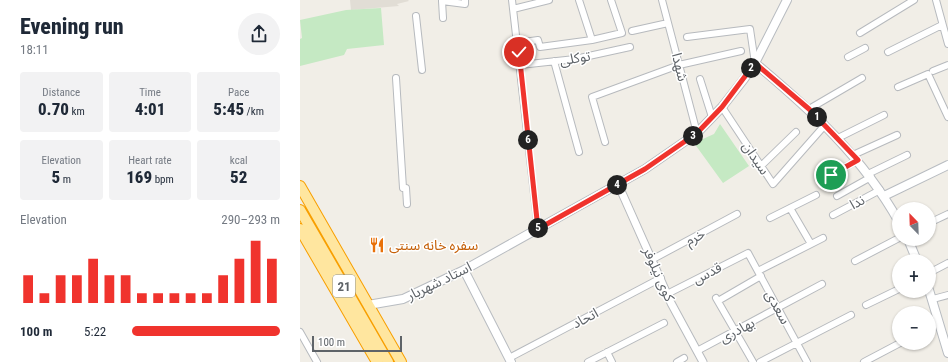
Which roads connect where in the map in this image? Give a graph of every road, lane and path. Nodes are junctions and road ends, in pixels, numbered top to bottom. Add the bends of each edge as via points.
1 (465, 0) edge
2 (512, 0) edge
3 (549, 0) edge
4 (579, 0) edge
5 (611, 0) edge
6 (662, 0) edge
7 (787, 0) edge
8 (914, 0) edge
9 (936, 0) edge
10 (902, 3) edge
11 (513, 8) junction
12 (416, 16) dead end
13 (443, 18) dead end
14 (668, 23) junction
15 (942, 25) junction
16 (632, 31) dead end
17 (860, 33) dead end
18 (687, 37) dead end
19 (592, 40) junction
20 (518, 43) junction
21 (948, 44) edge
22 (630, 47) dead end
23 (865, 48) dead end
24 (741, 51) dead end
25 (888, 52) dead end
26 (848, 57) dead end
27 (554, 61) junction
28 (755, 63) junction
29 (520, 65) junction
30 (679, 65) junction
31 (948, 65) edge
32 (422, 70) dead end
33 (933, 71) dead end
34 (396, 78) dead end
35 (862, 78) dead end
36 (700, 79) dead end
37 (898, 87) dead end
38 (722, 107) junction
39 (809, 109) junction
40 (947, 113) edge
41 (884, 115) dead end
42 (712, 118) junction
43 (825, 125) junction
44 (796, 132) dead end
45 (697, 133) junction
46 (897, 134) dead end
47 (838, 138) junction
48 (605, 142) dead end
49 (579, 152) dead end
50 (907, 155) dead end
51 (855, 158) junction
52 (948, 165) edge
53 (761, 166) junction
54 (831, 175) dead end
55 (869, 176) junction
56 (618, 184) junction
57 (300, 186) edge
58 (882, 193) junction
59 (816, 195) dead end
60 (837, 196) dead end
61 (407, 204) dead end
62 (790, 208) junction
63 (300, 210) edge
64 (892, 210) edge
65 (738, 214) dead end
66 (948, 214) edge
67 (833, 215) dead end
68 (770, 218) dead end
69 (936, 220) edge
70 (300, 229) edge
71 (538, 229) junction
72 (823, 238) dead end
73 (892, 242) edge
74 (811, 244) junction
75 (748, 253) joint
76 (653, 259) junction
77 (855, 261) dead end
78 (948, 263) edge
79 (464, 270) junction
80 (936, 270) edge
81 (759, 274) junction
82 (661, 278) junction
83 (822, 284) dead end
84 (892, 292) edge
85 (667, 294) junction
86 (948, 295) edge
87 (933, 299) joint
88 (368, 305) junction
89 (866, 305) dead end
90 (778, 308) junction
91 (851, 315) dead end
92 (939, 322) junction
93 (664, 323) dead end
94 (936, 324) edge
95 (735, 331) junction
96 (300, 332) edge
97 (302, 342) edge
98 (797, 344) junction
99 (892, 347) edge
100 (697, 351) junction
101 (607, 352) junction
102 (948, 353) edge
103 (684, 358) dead end
104 (510, 360) edge
105 (317, 362) edge
106 (377, 362) edge
107 (388, 362) edge
108 (401, 362) edge
109 (588, 362) edge
110 (612, 362) edge
111 (677, 362) edge
112 (703, 362) edge
113 (753, 362) edge
114 (760, 362) edge
115 (807, 362) edge
116 (864, 362) edge

1 - 13 street via 465,4 442,2
2 - 11 street
3 - 11 street
4 - 19 street
5 - 19 street via 622,33
6 - 14 street, شهدا
7 - 28 main road, استاد شهریار
8 - 10 street
9 - 15 street
10 - 17 street
11 - 20 street
12 - 32 street
14 - 16 street
14 - 30 street, شهدا
15 - 21 street
15 - 25 street
18 - 28 street via 750,29
19 - 20 street via 540,46 538,40
20 - 29 street
22 - 27 street, توکلی
23 - 26 street
24 - 30 street
27 - 29 street, توکلی
27 - 49 street
28 - 38 main road, استاد شهریار
28 - 39 main road
29 - 71 street
30 - 45 street, شهدا
30 - 48 street via 592,97
31 - 33 street
34 - 61 street via 403,188 406,188
35 - 39 street
36 - 42 street
37 - 40 street via 928,74
38 - 42 main road, استاد شهریار
38 - 53 street, سیدان
39 - 43 main road
41 - 47 street
42 - 45 main road, استاد شهریار
43 - 47 main road
43 - 53 street, سیدان via 773,184
44 - 53 street
45 - 56 main road, استاد شهریار via 645,169
46 - 51 street
47 - 51 main road
50 - 55 street
51 - 54 street
51 - 55 main road
52 - 58 main road
55 - 58 main road
55 - 60 street
56 - 71 main road, استاد شهریار
56 - 76 street, کوی نیلوفر
57 - 88 highway
58 - 64 main road
58 - 67 street, ندا
59 - 62 street
62 - 68 street
62 - 74 street
63 - 107 highway, 21
65 - 76 street, خرم
66 - 69 street
70 - 106 highway, 21
71 - 79 main road, استاد شهریار
72 - 74 street
73 - 77 street
74 - 81 street
75 - 81 street, سعدی
75 - 85 street, قدس
76 - 82 street, کوی نیلوفر
78 - 80 street
79 - 88 main road, استاد شهریار via 403,299
79 - 104 main road
81 - 90 street, سعدی
81 - 95 street via 717,299
82 - 85 street, کوی نیلوفر
82 - 104 street, اتحاد
83 - 90 street, بهادری
84 - 89 street
85 - 100 street, کوی نیلوفر
86 - 87 street
87 - 92 main road
88 - 108 highway
90 - 95 street, بهادری
90 - 98 street, سعدی
91 - 98 street
92 - 94 street
92 - 102 main road
93 - 101 street
95 - 100 street, بهادری
95 - 113 street
96 - 97 street
97 - 105 street
98 - 114 street
98 - 115 street, سعدی
99 - 116 street
100 - 112 street, کوی نیلوفر
101 - 109 street
101 - 110 street
103 - 111 street

